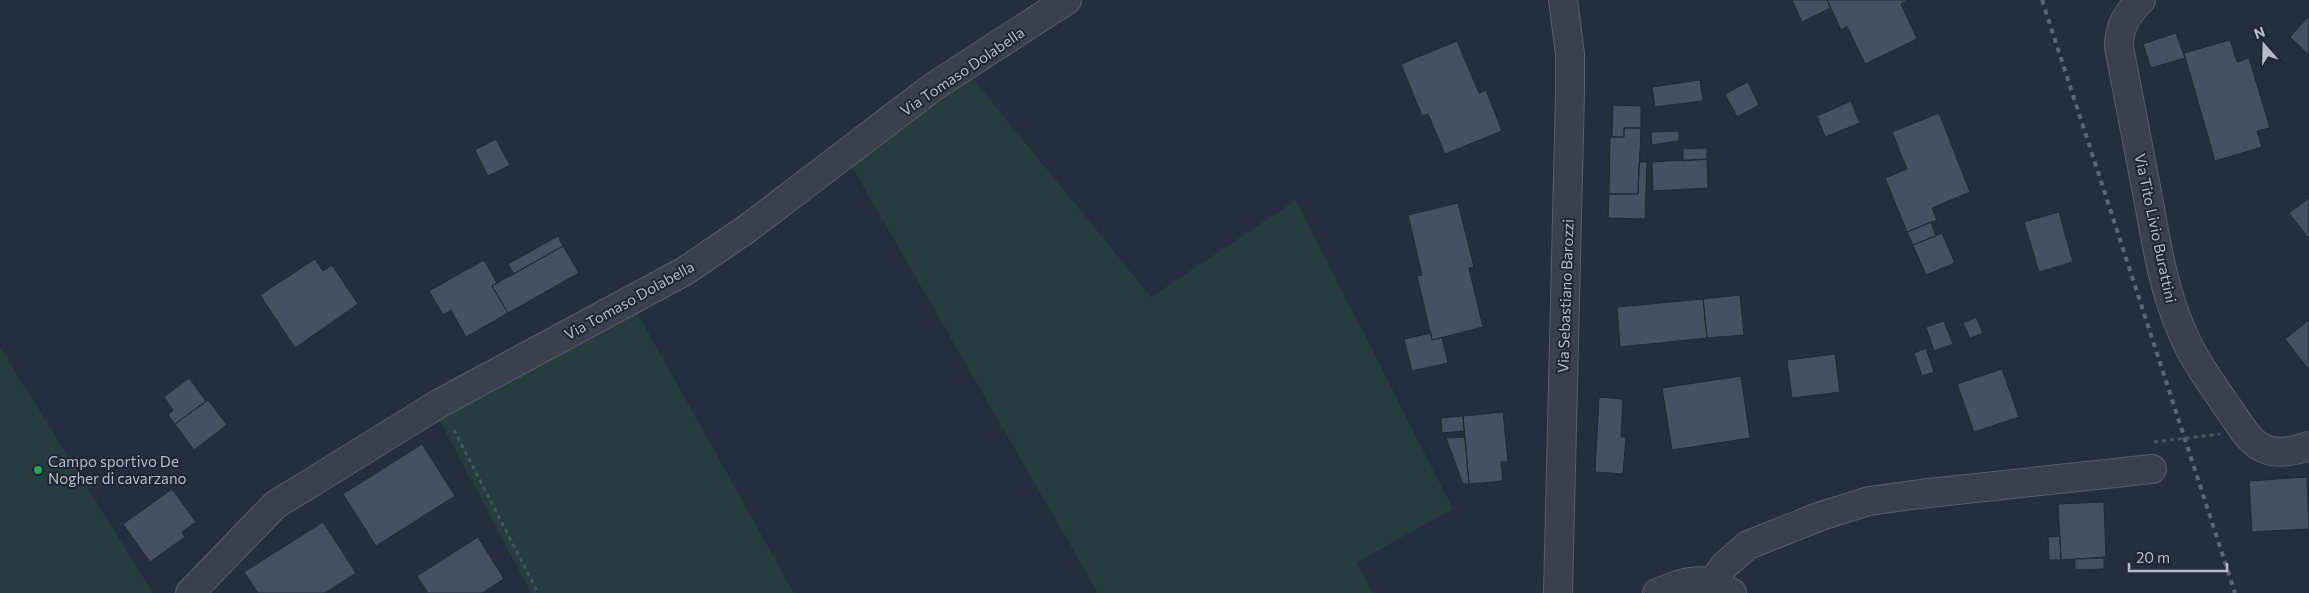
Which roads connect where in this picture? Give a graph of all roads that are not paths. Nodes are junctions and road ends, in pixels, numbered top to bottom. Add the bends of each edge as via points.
1 (1067, 0) edge
2 (1564, 0) edge
3 (2141, 0) edge
4 (2309, 446) edge
5 (2152, 469) dead end
6 (1723, 588) edge
7 (190, 593) edge
8 (1558, 593) edge
9 (1657, 593) edge

1 - 7 street, Via Tomaso Dolabella via 933,87 748,228 684,271 440,403 275,505
2 - 8 street, Via Sebastiano Barozzi via 1570,92
3 - 4 street, Via Tito Livio Burattini via 2121,25 2119,46 2161,266 2176,316 2197,363 2255,443 2262,449 2284,453
5 - 6 street via 1869,501 1748,545 1724,566
6 - 9 street via 1686,581

